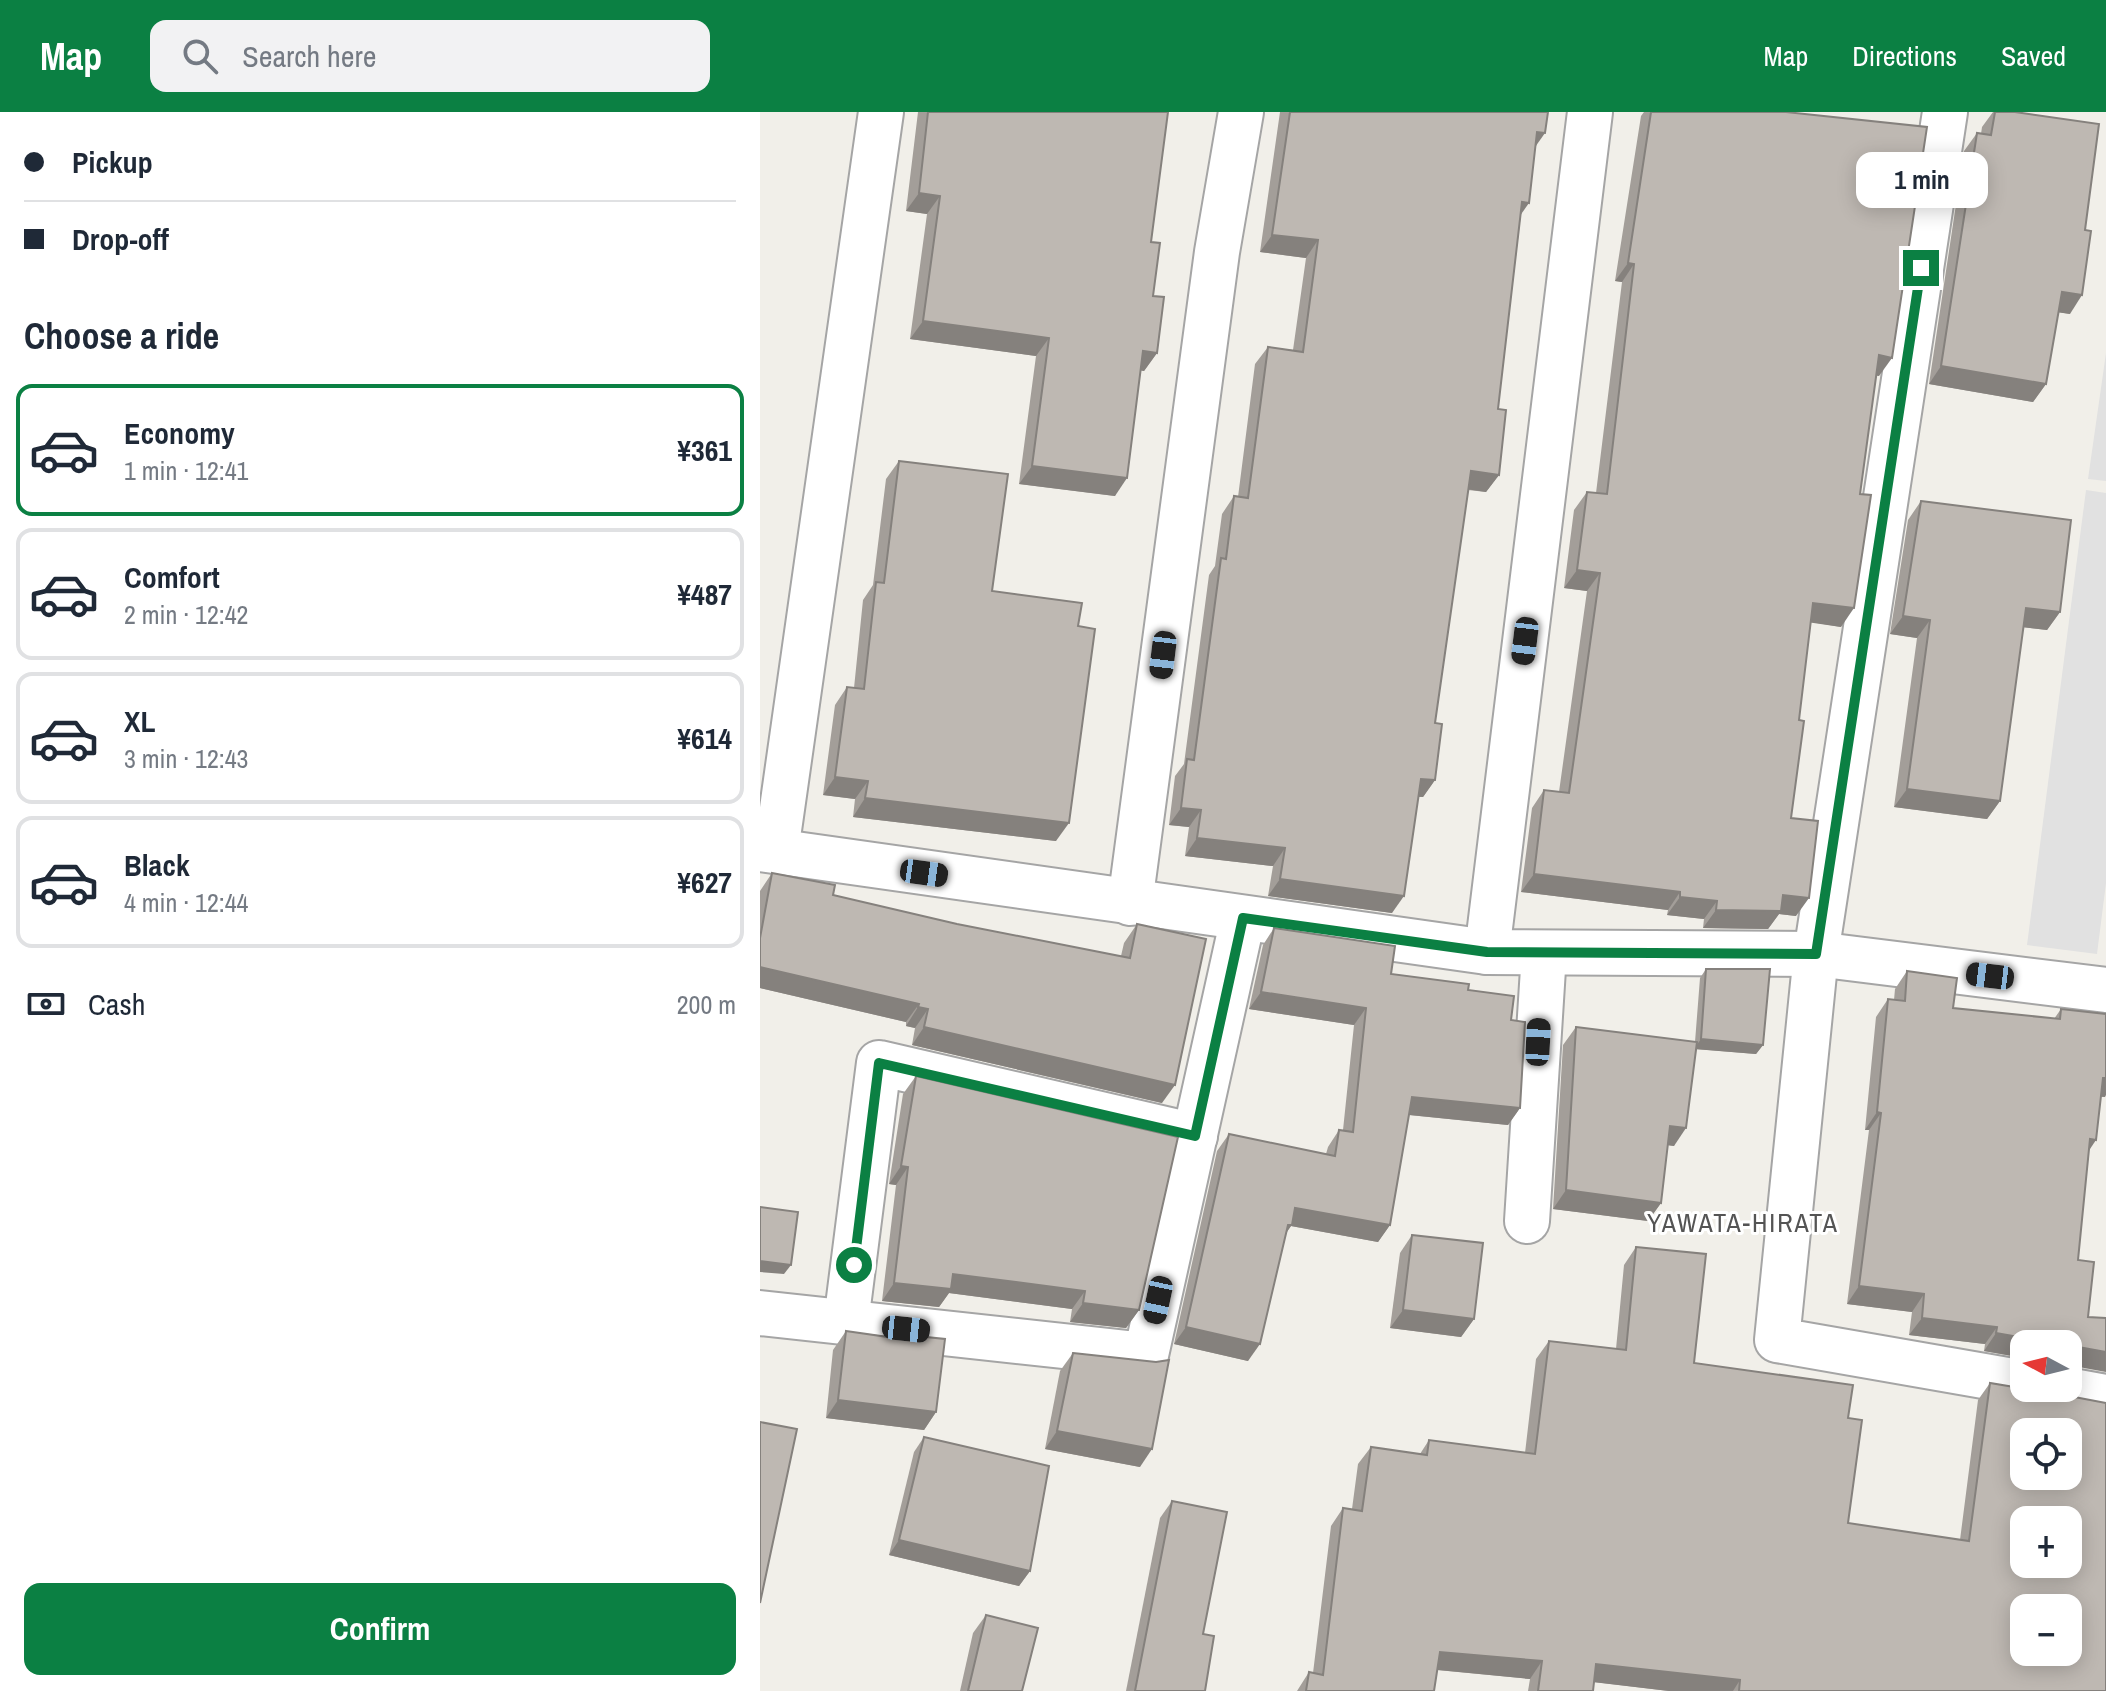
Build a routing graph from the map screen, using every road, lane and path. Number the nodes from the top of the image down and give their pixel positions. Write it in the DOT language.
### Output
graph roads {
  1 [pos="881,112"];
  2 [pos="1241,112"];
  3 [pos="1590,112"];
  4 [pos="1945,112"];
  5 [pos="768,850"];
  6 [pos="1130,903"];
  7 [pos="1243,918"];
  8 [pos="1487,952"];
  9 [pos="1544,953"];
  10 [pos="1816,954"];
  11 [pos="2106,990"];
  12 [pos="1195,1136"];
  13 [pos="1527,1221"];
  14 [pos="760,1313"];
  15 [pos="846,1322"];
  16 [pos="2010,1381"];
  17 [pos="2082,1393"];
  18 [pos="2106,1397"];
  1 -- 5 [label="street"];
  2 -- 6 [label="street"];
  3 -- 8 [label="street"];
  4 -- 10 [label="street"];
  5 -- 6 [label="street"];
  6 -- 7 [label="street"];
  7 -- 8 [label="street"];
  7 -- 12 [label="street"];
  8 -- 9 [label="street"];
  9 -- 10 [label="street"];
  9 -- 13 [label="street"];
  10 -- 11 [label="street"];
  10 -- 16 [label="street"];
  12 -- 15 [label="street"];
  12 -- 15 [label="street"];
  14 -- 15 [label="street"];
  17 -- 18 [label="street"];
}
